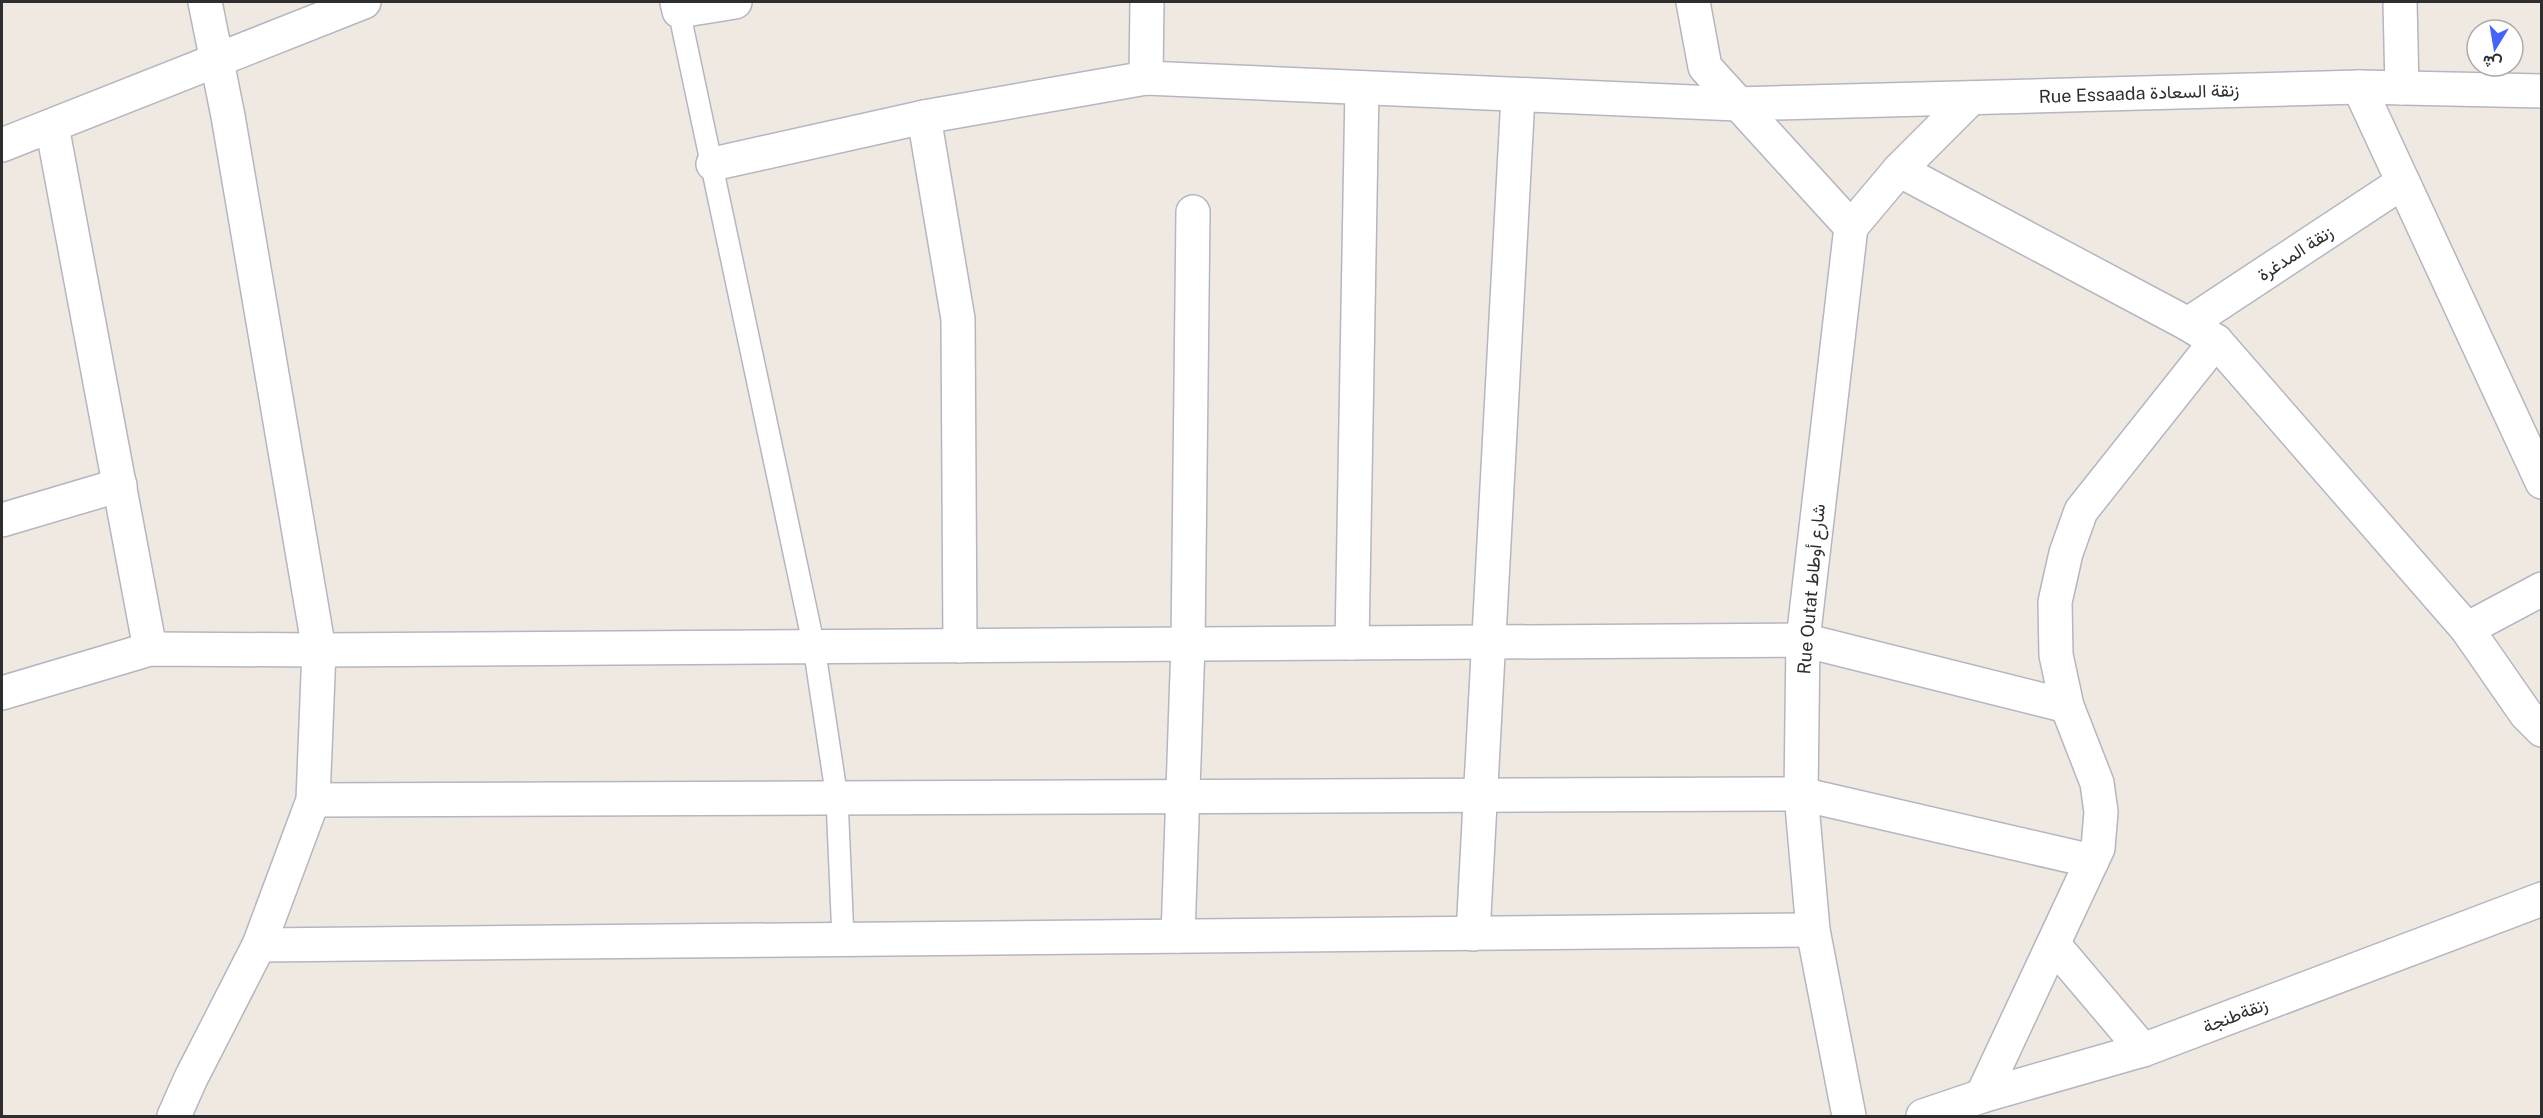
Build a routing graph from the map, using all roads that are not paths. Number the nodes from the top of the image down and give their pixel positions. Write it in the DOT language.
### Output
graph roads {
  1 [pos="205,2"];
  2 [pos="364,2"];
  3 [pos="735,2"];
  4 [pos="1147,2"];
  5 [pos="1693,2"];
  6 [pos="2400,2"];
  7 [pos="678,6"];
  8 [pos="218,57"];
  9 [pos="1146,78"];
  10 [pos="2359,87"];
  11 [pos="1362,88"];
  12 [pos="2402,88"];
  13 [pos="2541,91"];
  14 [pos="1518,96"];
  15 [pos="1971,98"];
  16 [pos="1737,104"];
  17 [pos="924,117"];
  18 [pos="52,126"];
  19 [pos="2,145"];
  20 [pos="713,164"];
  21 [pos="1899,170"];
  22 [pos="2403,182"];
  23 [pos="1193,212"];
  24 [pos="1851,227"];
  25 [pos="2188,324"];
  26 [pos="2216,341"];
  27 [pos="2541,482"];
  28 [pos="120,485"];
  29 [pos="2,520"];
  30 [pos="2541,589"];
  31 [pos="2467,629"];
  32 [pos="1803,640"];
  33 [pos="1489,642"];
  34 [pos="1352,643"];
  35 [pos="1188,644"];
  36 [pos="814,646"];
  37 [pos="960,646"];
  38 [pos="150,649"];
  39 [pos="319,650"];
  40 [pos="2,693"];
  41 [pos="2067,706"];
  42 [pos="2541,730"];
  43 [pos="1801,794"];
  44 [pos="1480,795"];
  45 [pos="1182,796"];
  46 [pos="837,798"];
  47 [pos="313,800"];
  48 [pos="2092,861"];
  49 [pos="2541,899"];
  50 [pos="1813,930"];
  51 [pos="1473,933"];
  52 [pos="1178,936"];
  53 [pos="843,939"];
  54 [pos="259,945"];
  55 [pos="2054,945"];
  56 [pos="2143,1050"];
  57 [pos="1982,1096"];
  58 [pos="1935,1114"];
  59 [pos="174,1116"];
  60 [pos="1849,1116"];
  1 -- 8 [label="street"];
  2 -- 8 [label="street"];
  3 -- 7 [label="street"];
  4 -- 9 [label="street"];
  5 -- 16 [label="street"];
  6 -- 12 [label="street"];
  7 -- 20 [label="lane"];
  8 -- 18 [label="street"];
  8 -- 39 [label="street"];
  9 -- 11 [label="street, Rue Essaada زنقة السعادة"];
  9 -- 17 [label="street, Rue Essaada زنقة السعادة"];
  10 -- 12 [label="street, Rue Essaada زنقة السعادة"];
  10 -- 15 [label="street, Rue Essaada زنقة السعادة"];
  10 -- 22 [label="street"];
  11 -- 14 [label="street, Rue Essaada زنقة السعادة"];
  11 -- 34 [label="street"];
  12 -- 13 [label="street, Rue Essaada زنقة السعادة"];
  14 -- 16 [label="street, Rue Essaada زنقة السعادة"];
  14 -- 33 [label="street"];
  15 -- 16 [label="street, Rue Essaada زنقة السعادة"];
  15 -- 21 [label="street"];
  16 -- 24 [label="street"];
  17 -- 20 [label="street, Rue Essaada زنقة السعادة"];
  17 -- 37 [label="street"];
  18 -- 19 [label="street"];
  18 -- 28 [label="street"];
  20 -- 36 [label="lane"];
  21 -- 24 [label="street"];
  21 -- 25 [label="street"];
  22 -- 25 [label="street, زنقة المدغرة"];
  22 -- 27 [label="street"];
  23 -- 35 [label="street"];
  24 -- 32 [label="street, Rue Outat شارع أوطاط"];
  25 -- 26 [label="street"];
  26 -- 31 [label="street"];
  26 -- 41 [label="street"];
  28 -- 29 [label="street"];
  28 -- 38 [label="street"];
  30 -- 31 [label="street"];
  31 -- 42 [label="street"];
  32 -- 33 [label="street"];
  32 -- 41 [label="street"];
  32 -- 43 [label="street, Rue Outat شارع أوطاط"];
  33 -- 34 [label="street"];
  33 -- 44 [label="street"];
  34 -- 35 [label="street"];
  35 -- 37 [label="street"];
  35 -- 45 [label="street"];
  36 -- 37 [label="street"];
  36 -- 39 [label="street"];
  36 -- 46 [label="lane"];
  38 -- 39 [label="street"];
  38 -- 40 [label="street"];
  39 -- 47 [label="street"];
  41 -- 48 [label="street"];
  43 -- 44 [label="street"];
  43 -- 48 [label="street"];
  43 -- 50 [label="street, Rue Outat شارع أوطاط"];
  44 -- 45 [label="street"];
  44 -- 51 [label="street"];
  45 -- 46 [label="street"];
  45 -- 52 [label="street"];
  46 -- 47 [label="street"];
  46 -- 53 [label="lane"];
  47 -- 54 [label="street"];
  48 -- 55 [label="street"];
  49 -- 56 [label="street, زنقةطنجة"];
  50 -- 51 [label="street"];
  50 -- 60 [label="street, Rue Outat شارع أوطاط"];
  51 -- 52 [label="street"];
  52 -- 53 [label="street"];
  53 -- 54 [label="street"];
  54 -- 59 [label="street"];
  55 -- 56 [label="street"];
  55 -- 57 [label="street"];
  56 -- 57 [label="street, زنقةطنجة"];
  57 -- 58 [label="street, زنقةطنجة"];
}
